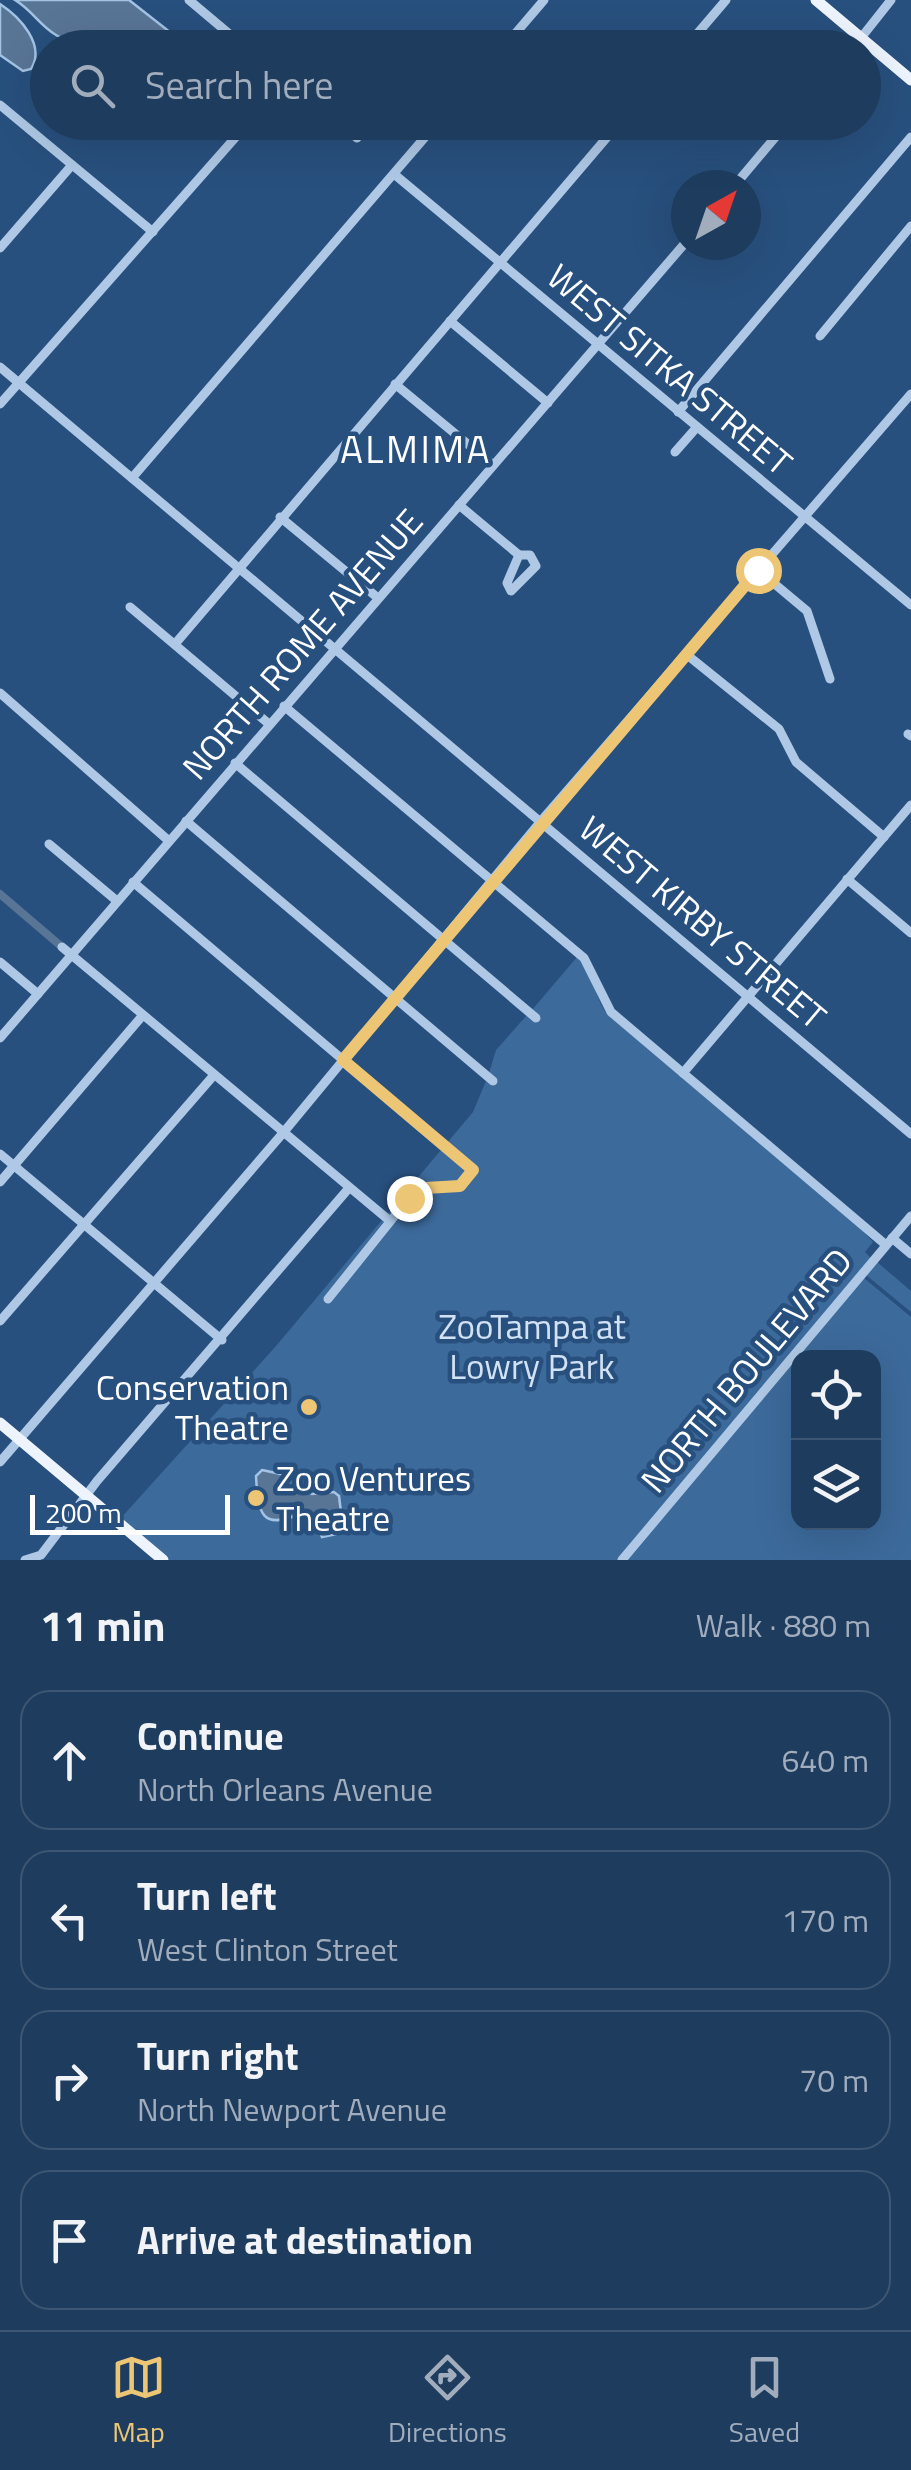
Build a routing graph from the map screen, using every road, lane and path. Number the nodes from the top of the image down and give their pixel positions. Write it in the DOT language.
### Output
graph roads {
  1 [pos="189,0"];
  2 [pos="544,0"];
  3 [pos="726,0"];
  4 [pos="816,0"];
  5 [pos="891,0"];
  6 [pos="225,30"];
  7 [pos="518,30"];
  8 [pos="700,30"];
  9 [pos="845,30"];
  10 [pos="867,30"];
  11 [pos="881,59"];
  12 [pos="911,80"];
  13 [pos="0,105"];
  14 [pos="30,130"];
  15 [pos="911,137"];
  16 [pos="42,140"];
  17 [pos="233,140"];
  18 [pos="423,140"];
  19 [pos="605,140"];
  20 [pos="773,140"];
  21 [pos="72,165"];
  22 [pos="747,170"];
  23 [pos="394,174"];
  24 [pos="911,226"];
  25 [pos="153,232"];
  26 [pos="2,241"];
  27 [pos="671,259"];
  28 [pos="499,263"];
  29 [pos="450,321"];
  30 [pos="820,336"];
  31 [pos="597,345"];
  32 [pos="0,368"];
  33 [pos="21,384"];
  34 [pos="395,384"];
  35 [pos="911,394"];
  36 [pos="548,403"];
  37 [pos="0,404"];
  38 [pos="678,412"];
  39 [pos="697,427"];
  40 [pos="675,452"];
  41 [pos="493,466"];
  42 [pos="132,478"];
  43 [pos="459,505"];
  44 [pos="805,516"];
  45 [pos="280,517"];
  46 [pos="520,555"];
  47 [pos="238,566"];
  48 [pos="758,570"];
  49 [pos="378,598"];
  50 [pos="911,604"];
  51 [pos="130,608"];
  52 [pos="175,644"];
  53 [pos="336,647"];
  54 [pos="686,654"];
  55 [pos="830,679"];
  56 [pos="0,693"];
  57 [pos="284,706"];
  58 [pos="269,724"];
  59 [pos="236,763"];
  60 [pos="911,805"];
  61 [pos="186,821"];
  62 [pos="541,821"];
  63 [pos="884,837"];
  64 [pos="169,841"];
  65 [pos="49,844"];
  66 [pos="848,879"];
  67 [pos="134,882"];
  68 [pos="494,882"];
  69 [pos="117,901"];
  70 [pos="911,932"];
  71 [pos="442,942"];
  72 [pos="62,947"];
  73 [pos="72,955"];
  74 [pos="0,962"];
  75 [pos="38,994"];
  76 [pos="748,996"];
  77 [pos="394,998"];
  78 [pos="143,1015"];
  79 [pos="536,1018"];
  80 [pos="0,1038"];
  81 [pos="343,1060"];
  82 [pos="682,1074"];
  83 [pos="214,1075"];
  84 [pos="493,1081"];
  85 [pos="283,1133"];
  86 [pos="911,1134"];
  87 [pos="0,1154"];
  88 [pos="14,1166"];
  89 [pos="0,1182"];
  90 [pos="349,1188"];
  91 [pos="911,1216"];
  92 [pos="390,1221"];
  93 [pos="84,1224"];
  94 [pos="889,1242"];
  95 [pos="911,1254"];
  96 [pos="154,1282"];
  97 [pos="328,1299"];
  98 [pos="0,1321"];
  99 [pos="222,1340"];
  100 [pos="0,1423"];
  101 [pos="20,1440"];
  102 [pos="0,1462"];
  103 [pos="86,1496"];
  104 [pos="25,1560"];
  105 [pos="163,1560"];
  106 [pos="622,1560"];
  1 -- 6 [label="street"];
  2 -- 7 [label="street"];
  3 -- 8 [label="street"];
  4 -- 9 [label="main road"];
  5 -- 10 [label="street"];
  11 -- 12 [label="main road"];
  13 -- 14 [label="street"];
  15 -- 38 [label="street"];
  16 -- 21 [label="street"];
  17 -- 25 [label="street"];
  18 -- 23 [label="street"];
  19 -- 28 [label="street"];
  20 -- 22 [label="street"];
  21 -- 25 [label="street"];
  21 -- 26 [label="street"];
  23 -- 28 [label="street, WEST SITKA STREET"];
  23 -- 42 [label="street"];
  24 -- 30 [label="street"];
  25 -- 33 [label="street"];
  27 -- 31 [label="street, NORTH ROME AVENUE"];
  28 -- 29 [label="street"];
  28 -- 31 [label="street, WEST SITKA STREET"];
  29 -- 34 [label="street"];
  29 -- 36 [label="street"];
  31 -- 36 [label="street, NORTH ROME AVENUE"];
  31 -- 38 [label="street, WEST SITKA STREET"];
  32 -- 33 [label="street, WEST KIRBY STREET"];
  33 -- 37 [label="street"];
  33 -- 42 [label="street, WEST KIRBY STREET"];
  34 -- 41 [label="street"];
  34 -- 45 [label="street"];
  35 -- 44 [label="street"];
  36 -- 41 [label="street, NORTH ROME AVENUE"];
  38 -- 39 [label="street, WEST SITKA STREET"];
  39 -- 40 [label="street"];
  39 -- 44 [label="street, WEST SITKA STREET"];
  41 -- 43 [label="street, NORTH ROME AVENUE"];
  42 -- 47 [label="street, WEST KIRBY STREET"];
  43 -- 46 [label="street"];
  43 -- 49 [label="street, NORTH ROME AVENUE"];
  44 -- 48 [label="street"];
  44 -- 50 [label="street, WEST SITKA STREET"];
  45 -- 47 [label="street"];
  45 -- 49 [label="street"];
  47 -- 52 [label="street"];
  47 -- 53 [label="street, WEST KIRBY STREET"];
  48 -- 54 [label="street"];
  48 -- 55 [label="street"];
  49 -- 53 [label="street, NORTH ROME AVENUE"];
  51 -- 52 [label="street"];
  52 -- 58 [label="street"];
  53 -- 57 [label="street, NORTH ROME AVENUE"];
  53 -- 62 [label="street, WEST KIRBY STREET"];
  54 -- 62 [label="street"];
  54 -- 63 [label="street"];
  56 -- 64 [label="street"];
  57 -- 58 [label="street, NORTH ROME AVENUE"];
  57 -- 68 [label="street"];
  58 -- 59 [label="street, NORTH ROME AVENUE"];
  59 -- 61 [label="street, NORTH ROME AVENUE"];
  59 -- 71 [label="street"];
  60 -- 63 [label="street"];
  61 -- 64 [label="street, NORTH ROME AVENUE"];
  61 -- 77 [label="street"];
  62 -- 68 [label="street"];
  62 -- 76 [label="street, WEST KIRBY STREET"];
  63 -- 66 [label="street"];
  64 -- 67 [label="street, NORTH ROME AVENUE"];
  65 -- 69 [label="street"];
  66 -- 70 [label="street"];
  66 -- 76 [label="street"];
  67 -- 69 [label="street, NORTH ROME AVENUE"];
  67 -- 81 [label="street"];
  68 -- 71 [label="street"];
  68 -- 82 [label="street"];
  69 -- 73 [label="street, NORTH ROME AVENUE"];
  71 -- 77 [label="street"];
  71 -- 79 [label="street"];
  72 -- 73 [label="street"];
  73 -- 75 [label="street, NORTH ROME AVENUE"];
  73 -- 78 [label="street"];
  74 -- 75 [label="street"];
  75 -- 80 [label="street, NORTH ROME AVENUE"];
  76 -- 82 [label="street"];
  76 -- 86 [label="street, WEST KIRBY STREET"];
  77 -- 81 [label="street"];
  77 -- 84 [label="street"];
  78 -- 83 [label="street"];
  78 -- 88 [label="street"];
  81 -- 85 [label="street"];
  81 -- 92 [label="street"];
  82 -- 94 [label="street"];
  83 -- 85 [label="street"];
  83 -- 93 [label="street"];
  85 -- 90 [label="street"];
  85 -- 96 [label="street"];
  87 -- 88 [label="street"];
  88 -- 89 [label="street"];
  88 -- 93 [label="street"];
  90 -- 92 [label="street"];
  90 -- 99 [label="street"];
  91 -- 94 [label="street, NORTH BOULEVARD"];
  92 -- 97 [label="street"];
  93 -- 96 [label="street"];
  93 -- 98 [label="street"];
  94 -- 95 [label="street"];
  94 -- 106 [label="street, NORTH BOULEVARD"];
  96 -- 99 [label="street"];
  96 -- 101 [label="street"];
  99 -- 103 [label="street"];
  100 -- 101 [label="main road"];
  101 -- 102 [label="street"];
  101 -- 103 [label="main road"];
  103 -- 104 [label="street"];
  103 -- 105 [label="main road"];
}
